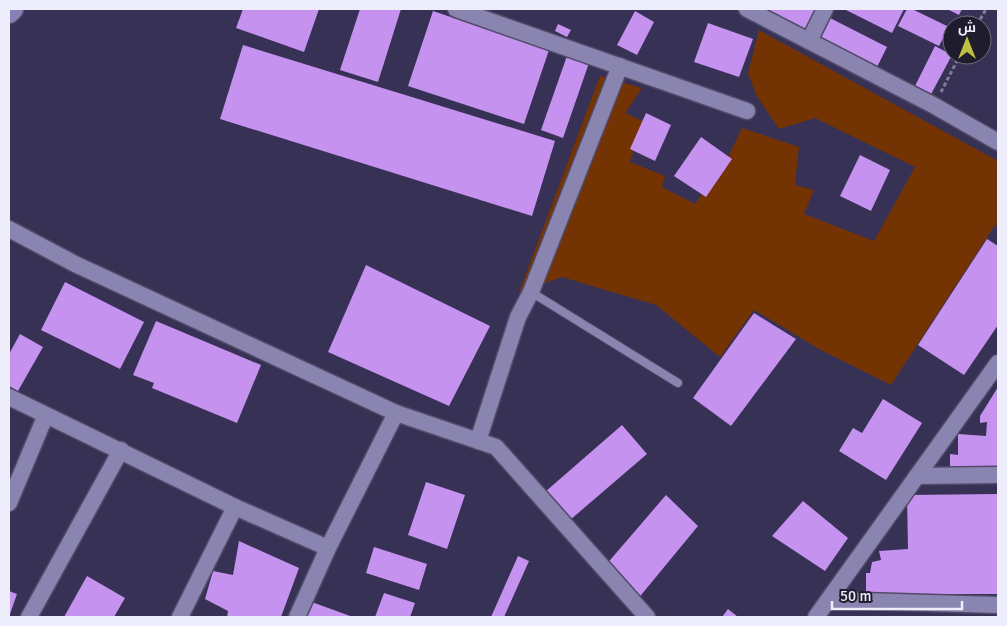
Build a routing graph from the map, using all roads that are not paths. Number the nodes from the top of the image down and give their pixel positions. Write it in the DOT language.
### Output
graph roads {
  1 [pos="12,9"];
  2 [pos="456,9"];
  3 [pos="747,9"];
  4 [pos="825,9"];
  5 [pos="9,12"];
  6 [pos="809,41"];
  7 [pos="620,66"];
  8 [pos="747,111"];
  9 [pos="998,142"];
  10 [pos="9,229"];
  11 [pos="531,292"];
  12 [pos="998,363"];
  13 [pos="678,384"];
  14 [pos="9,397"];
  15 [pos="396,413"];
  16 [pos="45,416"];
  17 [pos="478,442"];
  18 [pos="121,450"];
  19 [pos="998,475"];
  20 [pos="917,476"];
  21 [pos="9,502"];
  22 [pos="235,507"];
  23 [pos="328,548"];
  24 [pos="829,600"];
  25 [pos="998,605"];
  26 [pos="29,617"];
  27 [pos="180,617"];
  28 [pos="297,617"];
  29 [pos="646,617"];
  30 [pos="816,617"];
  1 -- 5 [label="street"];
  2 -- 7 [label="street"];
  3 -- 6 [label="street"];
  4 -- 6 [label="street"];
  6 -- 9 [label="street"];
  7 -- 8 [label="street"];
  7 -- 11 [label="street"];
  10 -- 15 [label="street"];
  11 -- 13 [label="lane"];
  11 -- 17 [label="street"];
  12 -- 20 [label="street"];
  14 -- 16 [label="street"];
  15 -- 17 [label="street"];
  15 -- 23 [label="street"];
  16 -- 18 [label="street"];
  16 -- 21 [label="street"];
  17 -- 29 [label="street"];
  18 -- 22 [label="street"];
  18 -- 26 [label="street"];
  19 -- 20 [label="street"];
  20 -- 24 [label="street"];
  22 -- 23 [label="street"];
  22 -- 27 [label="street"];
  23 -- 28 [label="street"];
  24 -- 25 [label="street"];
  24 -- 30 [label="street"];
}
